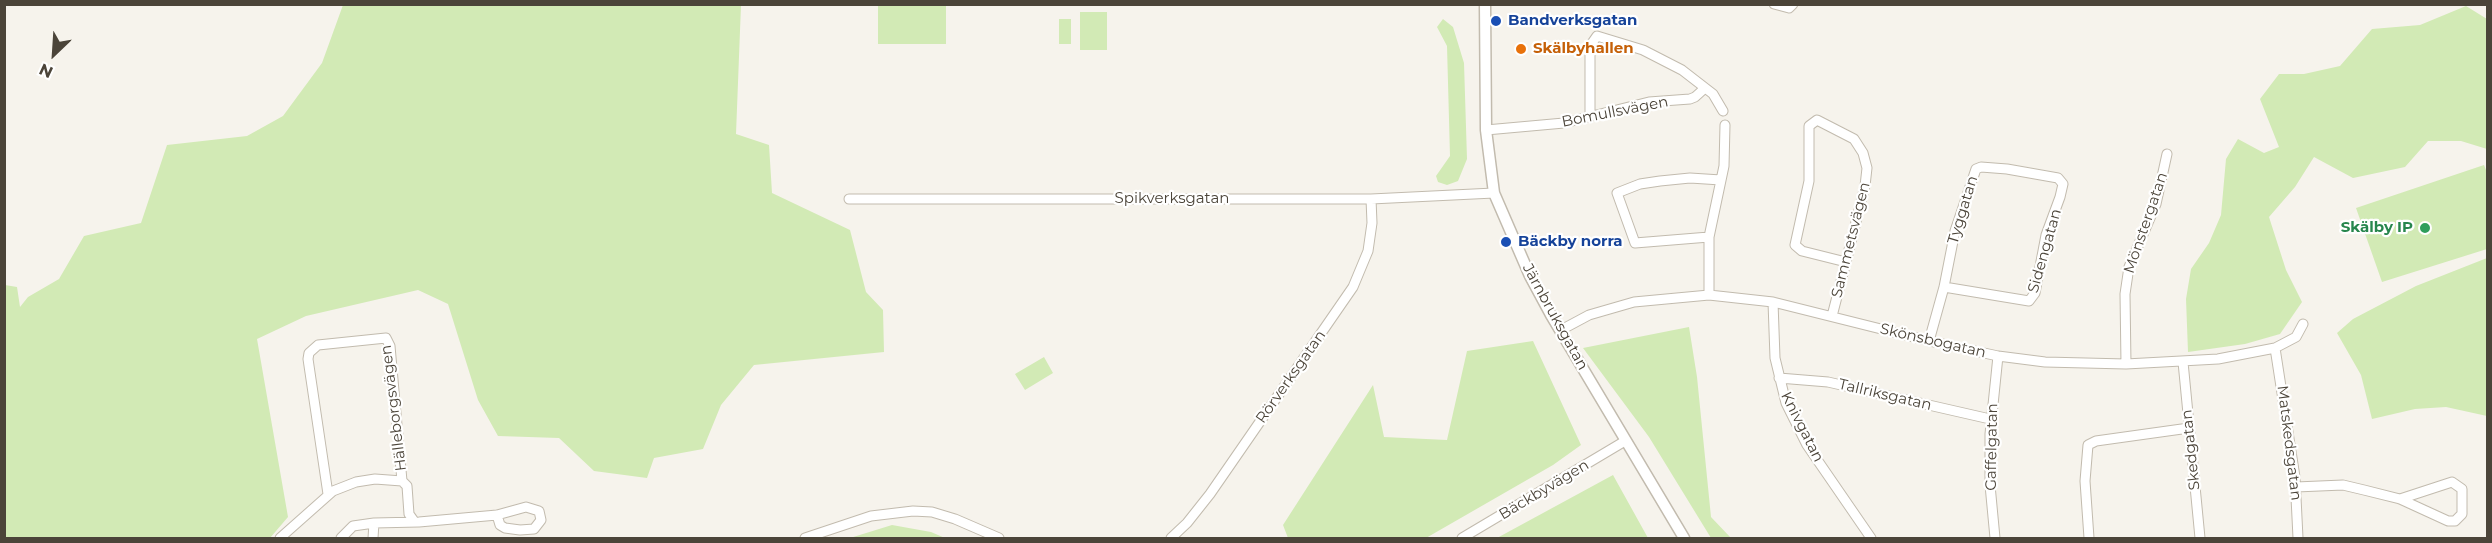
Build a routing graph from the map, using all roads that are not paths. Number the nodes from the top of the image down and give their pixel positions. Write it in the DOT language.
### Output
graph roads {
  1 [pos="1485,4"];
  2 [pos="1774,4"];
  3 [pos="1793,4"];
  4 [pos="1706,88"];
  5 [pos="1723,111"];
  6 [pos="1590,116"];
  7 [pos="1725,125"];
  8 [pos="1486,130"];
  9 [pos="2167,154"];
  10 [pos="1720,180"];
  11 [pos="2062,186"];
  12 [pos="1494,193"];
  13 [pos="849,199"];
  14 [pos="1371,199"];
  15 [pos="1709,237"];
  16 [pos="1846,262"];
  17 [pos="1944,287"];
  18 [pos="1709,295"];
  19 [pos="1773,302"];
  20 [pos="1832,316"];
  21 [pos="2303,324"];
  22 [pos="1561,330"];
  23 [pos="1929,341"];
  24 [pos="2275,348"];
  25 [pos="1998,356"];
  26 [pos="2183,362"];
  27 [pos="2126,364"];
  28 [pos="1779,378"];
  29 [pos="1990,419"];
  30 [pos="2189,428"];
  31 [pos="1625,441"];
  32 [pos="402,481"];
  33 [pos="2296,487"];
  34 [pos="328,495"];
  35 [pos="2400,499"];
  36 [pos="497,515"];
  37 [pos="414,521"];
  38 [pos="374,523"];
  39 [pos="280,538"];
  40 [pos="341,538"];
  41 [pos="373,538"];
  42 [pos="805,538"];
  43 [pos="999,538"];
  44 [pos="1171,538"];
  45 [pos="1462,538"];
  46 [pos="1684,538"];
  47 [pos="1871,538"];
  48 [pos="1995,538"];
  49 [pos="2089,538"];
  50 [pos="2200,538"];
  51 [pos="2298,538"];
  1 -- 8 [label="street, Järnbruksgatan"];
  2 -- 3 [label="street"];
  4 -- 5 [label="street"];
  4 -- 6 [label="street, Bomullsvägen"];
  4 -- 6 [label="street"];
  6 -- 8 [label="street, Bomullsvägen"];
  7 -- 10 [label="street"];
  8 -- 12 [label="street, Järnbruksgatan"];
  9 -- 27 [label="street, Mönstergatan"];
  10 -- 15 [label="street"];
  10 -- 15 [label="street"];
  11 -- 17 [label="street, Sidengatan"];
  11 -- 17 [label="street, Tyggatan"];
  12 -- 14 [label="street, Spikverksgatan"];
  12 -- 22 [label="street, Järnbruksgatan"];
  13 -- 14 [label="street, Spikverksgatan"];
  14 -- 44 [label="street, Rörverksgatan"];
  15 -- 18 [label="street"];
  16 -- 16 [label="street, Sammetsvägen"];
  16 -- 20 [label="street, Sammetsvägen"];
  17 -- 23 [label="street, Tyggatan"];
  18 -- 19 [label="street, Skönsbogatan"];
  18 -- 22 [label="street, Skönsbogatan"];
  19 -- 20 [label="street, Skönsbogatan"];
  19 -- 28 [label="street, Knivgatan"];
  20 -- 23 [label="street, Skönsbogatan"];
  21 -- 24 [label="street, Skönsbogatan"];
  22 -- 31 [label="street, Järnbruksgatan"];
  23 -- 25 [label="street, Skönsbogatan"];
  24 -- 26 [label="street, Skönsbogatan"];
  24 -- 33 [label="street, Matskedsgatan"];
  25 -- 27 [label="street, Skönsbogatan"];
  25 -- 29 [label="street, Gaffelgatan"];
  26 -- 27 [label="street, Skönsbogatan"];
  26 -- 30 [label="street, Skedgatan"];
  28 -- 29 [label="street, Tallriksgatan"];
  28 -- 47 [label="street, Knivgatan"];
  29 -- 48 [label="street, Gaffelgatan"];
  30 -- 49 [label="street"];
  30 -- 50 [label="street, Skedgatan"];
  31 -- 45 [label="street, Bäckbyvägen"];
  31 -- 46 [label="street, Järnbruksgatan"];
  32 -- 34 [label="street, Hälleborgsvägen"];
  32 -- 34 [label="street, Hälleborgsvägen"];
  32 -- 37 [label="street"];
  33 -- 35 [label="street"];
  33 -- 51 [label="street, Matskedsgatan"];
  34 -- 39 [label="street, Hälleborgsvägen"];
  35 -- 35 [label="street"];
  36 -- 37 [label="street"];
  37 -- 38 [label="street"];
  38 -- 40 [label="street"];
  38 -- 41 [label="street"];
  42 -- 43 [label="street"];
}
